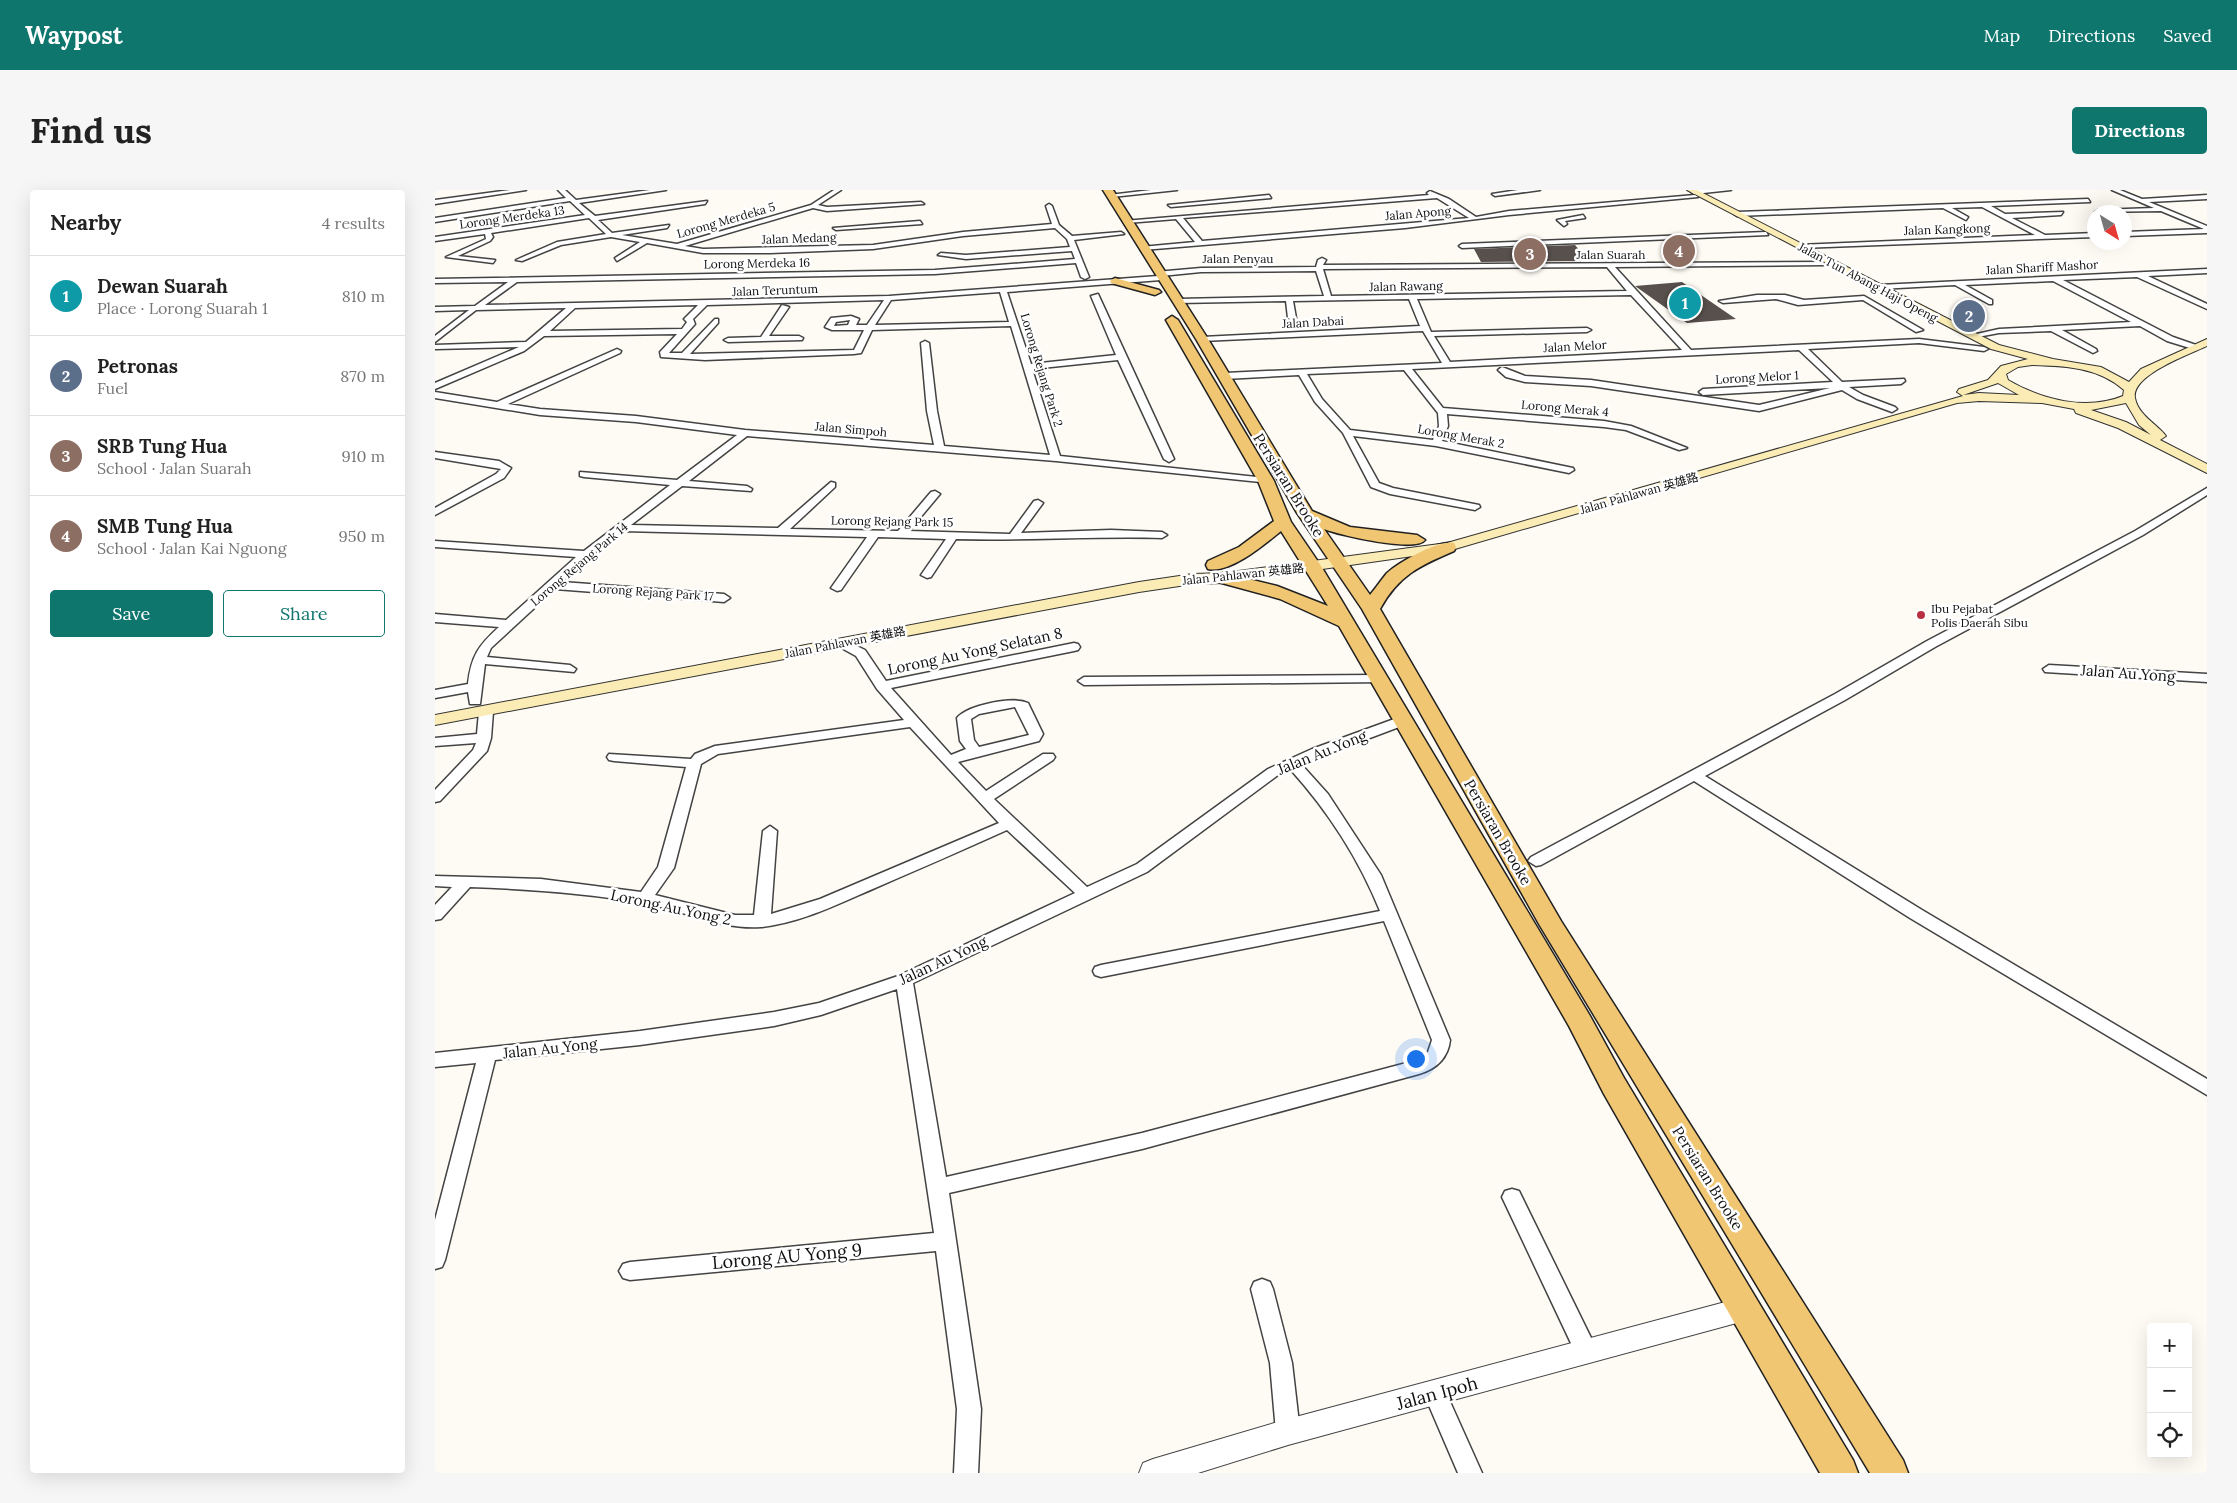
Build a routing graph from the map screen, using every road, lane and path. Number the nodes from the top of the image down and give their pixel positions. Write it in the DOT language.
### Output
graph roads {
  1 [pos="523,190"];
  2 [pos="561,190"];
  3 [pos="663,190"];
  4 [pos="838,190"];
  5 [pos="1096,190"];
  6 [pos="1174,190"];
  7 [pos="1421,190"];
  8 [pos="1537,190"];
  9 [pos="1681,190"];
  10 [pos="1728,190"];
  11 [pos="2115,190"];
  12 [pos="1110,192"];
  13 [pos="1693,193"];
  14 [pos="924,194"];
  15 [pos="1495,194"];
  16 [pos="1439,196"];
  17 [pos="1269,197"];
  18 [pos="2207,197"];
  19 [pos="1248,199"];
  20 [pos="1336,199"];
  21 [pos="2139,200"];
  22 [pos="573,201"];
  23 [pos="2087,201"];
  24 [pos="435,202"];
  25 [pos="705,202"];
  26 [pos="921,204"];
  27 [pos="1342,204"];
  28 [pos="1104,205"];
  29 [pos="1171,205"];
  30 [pos="1981,205"];
  31 [pos="813,206"];
  32 [pos="1049,206"];
  33 [pos="1945,207"];
  34 [pos="1561,209"];
  35 [pos="1885,209"];
  36 [pos="1261,210"];
  37 [pos="2163,210"];
  38 [pos="1822,211"];
  39 [pos="2132,211"];
  40 [pos="2061,213"];
  41 [pos="1737,214"];
  42 [pos="1897,216"];
  43 [pos="2004,216"];
  44 [pos="593,217"];
  45 [pos="1178,217"];
  46 [pos="1575,217"];
  47 [pos="1584,217"];
  48 [pos="1966,218"];
  49 [pos="1834,219"];
  50 [pos="435,220"];
  51 [pos="1475,220"];
  52 [pos="1127,221"];
  53 [pos="1564,224"];
  54 [pos="667,226"];
  55 [pos="1056,226"];
  56 [pos="455,227"];
  57 [pos="836,228"];
  58 [pos="922,228"];
  59 [pos="2207,229"];
  60 [pos="487,232"];
  61 [pos="1121,234"];
  62 [pos="1766,234"];
  63 [pos="2132,234"];
  64 [pos="611,235"];
  65 [pos="2087,235"];
  66 [pos="2043,236"];
  67 [pos="436,237"];
  68 [pos="1070,238"];
  69 [pos="931,239"];
  70 [pos="645,242"];
  71 [pos="1200,243"];
  72 [pos="674,246"];
  73 [pos="1462,246"];
  74 [pos="1800,246"];
  75 [pos="1143,248"];
  76 [pos="1075,249"];
  77 [pos="941,255"];
  78 [pos="617,259"];
  79 [pos="520,260"];
  80 [pos="1078,260"];
  81 [pos="493,261"];
  82 [pos="1823,264"];
  83 [pos="1609,265"];
  84 [pos="1319,268"];
  85 [pos="2207,271"];
  86 [pos="2139,274"];
  87 [pos="1085,277"];
  88 [pos="2052,277"];
  89 [pos="1153,279"];
  90 [pos="515,280"];
  91 [pos="435,281"];
  92 [pos="1115,281"];
  93 [pos="1956,282"];
  94 [pos="947,283"];
  95 [pos="1879,287"];
  96 [pos="1003,290"];
  97 [pos="1634,293"];
  98 [pos="1095,296"];
  99 [pos="1412,297"];
  100 [pos="889,298"];
  101 [pos="1328,298"];
  102 [pos="1289,299"];
  103 [pos="1723,300"];
  104 [pos="1177,302"];
  105 [pos="1989,302"];
  106 [pos="703,303"];
  107 [pos="573,306"];
  108 [pos="785,307"];
  109 [pos="2207,307"];
  110 [pos="435,308"];
  111 [pos="476,309"];
  112 [pos="1292,318"];
  113 [pos="699,322"];
  114 [pos="1015,324"];
  115 [pos="2139,324"];
  116 [pos="851,328"];
  117 [pos="869,328"];
  118 [pos="2052,328"];
  119 [pos="1587,330"];
  120 [pos="684,331"];
  121 [pos="1427,331"];
  122 [pos="1888,333"];
  123 [pos="542,334"];
  124 [pos="1955,334"];
  125 [pos="1972,336"];
  126 [pos="799,338"];
  127 [pos="763,339"];
  128 [pos="1202,339"];
  129 [pos="435,340"];
  130 [pos="728,340"];
  131 [pos="1923,341"];
  132 [pos="2207,342"];
  133 [pos="925,343"];
  134 [pos="527,344"];
  135 [pos="1831,346"];
  136 [pos="435,347"];
  137 [pos="1801,347"];
  138 [pos="2193,347"];
  139 [pos="1984,348"];
  140 [pos="617,351"];
  141 [pos="2093,351"];
  142 [pos="1689,353"];
  143 [pos="683,357"];
  144 [pos="1121,357"];
  145 [pos="1572,359"];
  146 [pos="2163,361"];
  147 [pos="2051,362"];
  148 [pos="1447,364"];
  149 [pos="1407,366"];
  150 [pos="2078,366"];
  151 [pos="2131,366"];
  152 [pos="1027,367"];
  153 [pos="2117,367"];
  154 [pos="1502,370"];
  155 [pos="1302,373"];
  156 [pos="2000,374"];
  157 [pos="1225,376"];
  158 [pos="1901,381"];
  159 [pos="1591,383"];
  160 [pos="435,386"];
  161 [pos="1842,386"];
  162 [pos="1674,393"];
  163 [pos="2129,394"];
  164 [pos="435,395"];
  165 [pos="2049,401"];
  166 [pos="498,405"];
  167 [pos="1892,409"];
  168 [pos="1442,411"];
  169 [pos="1347,432"];
  170 [pos="745,433"];
  171 [pos="1436,443"];
  172 [pos="1682,448"];
  173 [pos="940,449"];
  174 [pos="435,455"];
  175 [pos="1056,458"];
  176 [pos="1169,459"];
  177 [pos="2207,461"];
  178 [pos="2207,469"];
  179 [pos="1569,470"];
  180 [pos="583,474"];
  181 [pos="1267,481"];
  182 [pos="681,482"];
  183 [pos="831,485"];
  184 [pos="747,488"];
  185 [pos="2207,491"];
  186 [pos="935,494"];
  187 [pos="1038,503"];
  188 [pos="1475,507"];
  189 [pos="435,512"];
  190 [pos="1305,513"];
  191 [pos="1283,522"];
  192 [pos="621,528"];
  193 [pos="780,532"];
  194 [pos="875,534"];
  195 [pos="900,535"];
  196 [pos="1162,535"];
  197 [pos="953,536"];
  198 [pos="1013,537"];
  199 [pos="1417,540"];
  200 [pos="435,544"];
  201 [pos="1448,547"];
  202 [pos="586,554"];
  203 [pos="1336,557"];
  204 [pos="1309,561"];
  205 [pos="1219,572"];
  206 [pos="927,575"];
  207 [pos="552,585"];
  208 [pos="837,588"];
  209 [pos="723,598"];
  210 [pos="1371,609"];
  211 [pos="435,618"];
  212 [pos="1346,623"];
  213 [pos="508,624"];
  214 [pos="883,635"];
  215 [pos="842,643"];
  216 [pos="1074,647"];
  217 [pos="861,653"];
  218 [pos="479,660"];
  219 [pos="570,669"];
  220 [pos="2049,669"];
  221 [pos="2207,678"];
  222 [pos="1379,679"];
  223 [pos="1085,681"];
  224 [pos="882,686"];
  225 [pos="435,694"];
  226 [pos="474,694"];
  227 [pos="435,706"];
  228 [pos="486,712"];
  229 [pos="435,720"];
  230 [pos="1402,721"];
  231 [pos="913,724"];
  232 [pos="484,738"];
  233 [pos="435,742"];
  234 [pos="975,751"];
  235 [pos="614,757"];
  236 [pos="1048,757"];
  237 [pos="949,760"];
  238 [pos="1292,763"];
  239 [pos="694,764"];
  240 [pos="1694,776"];
  241 [pos="435,798"];
  242 [pos="986,798"];
  243 [pos="1009,824"];
  244 [pos="770,831"];
  245 [pos="1536,861"];
  246 [pos="435,881"];
  247 [pos="465,883"];
  248 [pos="1085,894"];
  249 [pos="645,898"];
  250 [pos="435,915"];
  251 [pos="1388,915"];
  252 [pos="762,921"];
  253 [pos="1558,958"];
  254 [pos="1101,971"];
  255 [pos="904,980"];
  256 [pos="487,1055"];
  257 [pos="435,1060"];
  258 [pos="2207,1088"];
  259 [pos="938,1187"];
  260 [pos="1512,1197"];
  261 [pos="944,1241"];
  262 [pos="435,1257"];
  263 [pos="630,1271"];
  264 [pos="1262,1289"];
  265 [pos="1744,1309"];
  266 [pos="1586,1351"];
  267 [pos="1435,1394"];
  268 [pos="1288,1432"];
  269 [pos="966,1473"];
  270 [pos="1153,1473"];
  271 [pos="1470,1473"];
  272 [pos="1841,1473"];
  273 [pos="1890,1473"];
  1 -- 24 [label="street"];
  2 -- 22 [label="street"];
  3 -- 22 [label="street"];
  4 -- 31 [label="street, Lorong Merdeka 5"];
  5 -- 28 [label="main road"];
  6 -- 12 [label="street"];
  7 -- 16 [label="street"];
  8 -- 15 [label="street"];
  9 -- 13 [label="main road, Jalan Tun Abang Haji Openg"];
  10 -- 13 [label="street, Jalan Apong"];
  11 -- 21 [label="street"];
  12 -- 52 [label="main road, Persiaran Brooke"];
  13 -- 34 [label="street, Jalan Apong"];
  13 -- 41 [label="main road, Jalan Tun Abang Haji Openg"];
  13 -- 62 [label="main road, Jalan Tun Abang Haji Openg"];
  14 -- 26 [label="street"];
  16 -- 27 [label="street"];
  16 -- 51 [label="street"];
  17 -- 19 [label="street"];
  18 -- 21 [label="street"];
  19 -- 29 [label="street"];
  19 -- 36 [label="street"];
  20 -- 27 [label="street"];
  21 -- 37 [label="street"];
  22 -- 44 [label="street"];
  22 -- 56 [label="street"];
  23 -- 30 [label="street"];
  25 -- 44 [label="street, Lorong Merdeka 13"];
  26 -- 31 [label="street"];
  26 -- 58 [label="street"];
  27 -- 36 [label="street"];
  30 -- 33 [label="street"];
  30 -- 43 [label="street"];
  31 -- 72 [label="street, Lorong Merdeka 5"];
  32 -- 55 [label="street"];
  33 -- 35 [label="street"];
  33 -- 48 [label="street"];
  34 -- 46 [label="street"];
  34 -- 51 [label="street, Jalan Apong"];
  35 -- 38 [label="street"];
  35 -- 42 [label="street"];
  36 -- 45 [label="street"];
  37 -- 39 [label="street"];
  37 -- 59 [label="street"];
  38 -- 41 [label="street"];
  38 -- 49 [label="street"];
  40 -- 43 [label="street"];
  41 -- 74 [label="main road, Jalan Tun Abang Haji Openg"];
  43 -- 66 [label="street"];
  44 -- 60 [label="street, Lorong Merdeka 13"];
  44 -- 64 [label="street"];
  45 -- 52 [label="street"];
  45 -- 71 [label="street"];
  46 -- 47 [label="street"];
  46 -- 53 [label="street"];
  50 -- 56 [label="street"];
  51 -- 71 [label="street, Jalan Apong"];
  52 -- 75 [label="main road, Persiaran Brooke"];
  54 -- 64 [label="street"];
  55 -- 68 [label="street"];
  55 -- 69 [label="street, Jalan Medang"];
  56 -- 60 [label="street, Lorong Merdeka 13"];
  56 -- 67 [label="street, Lorong Merdeka 13"];
  57 -- 58 [label="street"];
  58 -- 69 [label="street"];
  59 -- 63 [label="street"];
  60 -- 81 [label="street"];
  61 -- 68 [label="street"];
  62 -- 73 [label="street"];
  62 -- 82 [label="main road, Jalan Tun Abang Haji Openg"];
  64 -- 70 [label="street, Jalan Medang"];
  64 -- 79 [label="street"];
  65 -- 66 [label="street, Jalan Kangkong"];
  66 -- 74 [label="street, Jalan Kangkong"];
  68 -- 76 [label="street"];
  69 -- 72 [label="street, Jalan Medang"];
  70 -- 72 [label="street, Jalan Medang"];
  70 -- 78 [label="street"];
  71 -- 75 [label="street, Jalan Apong"];
  74 -- 95 [label="main road, Jalan Tun Abang Haji Openg"];
  75 -- 89 [label="main road, Persiaran Brooke"];
  76 -- 77 [label="street"];
  76 -- 80 [label="street"];
  80 -- 87 [label="street"];
  80 -- 94 [label="street, Lorong Merdeka 16"];
  82 -- 83 [label="street, Jalan Suarah"];
  82 -- 124 [label="main road, Jalan Tun Abang Haji Openg"];
  83 -- 84 [label="street, Jalan Suarah"];
  83 -- 97 [label="street"];
  84 -- 89 [label="street, Jalan Penyau"];
  84 -- 101 [label="street"];
  85 -- 86 [label="street, Jalan Shariff Mashor"];
  86 -- 88 [label="street, Jalan Shariff Mashor"];
  86 -- 109 [label="street"];
  88 -- 93 [label="street, Jalan Shariff Mashor"];
  88 -- 115 [label="street"];
  89 -- 92 [label="main road"];
  89 -- 92 [label="main road"];
  89 -- 104 [label="main road, Persiaran Brooke"];
  89 -- 181 [label="main road, Persiaran Brooke"];
  90 -- 91 [label="street, Lorong Merdeka 16"];
  90 -- 94 [label="street, Lorong Merdeka 16"];
  90 -- 111 [label="street"];
  92 -- 96 [label="street, Jalan Teruntum"];
  93 -- 95 [label="street, Jalan Shariff Mashor"];
  93 -- 105 [label="street"];
  94 -- 96 [label="street, Jalan Teruntum"];
  94 -- 100 [label="street, Jalan Teruntum"];
  95 -- 125 [label="main road, Jalan Tun Abang Haji Openg"];
  96 -- 114 [label="street, Lorong Rejang Park 2"];
  97 -- 99 [label="street, Jalan Rawang"];
  97 -- 142 [label="street"];
  98 -- 144 [label="street"];
  99 -- 101 [label="street, Jalan Rawang"];
  99 -- 121 [label="street"];
  100 -- 106 [label="street, Jalan Teruntum"];
  100 -- 117 [label="street"];
  101 -- 102 [label="street, Jalan Rawang"];
  102 -- 104 [label="street, Jalan Rawang"];
  102 -- 112 [label="street"];
  103 -- 131 [label="street"];
  104 -- 128 [label="main road, Persiaran Brooke"];
  106 -- 107 [label="street, Jalan Teruntum"];
  106 -- 113 [label="street"];
  107 -- 111 [label="street, Jalan Teruntum"];
  107 -- 123 [label="street"];
  108 -- 127 [label="street"];
  110 -- 111 [label="street, Jalan Teruntum"];
  111 -- 129 [label="street"];
  113 -- 120 [label="street"];
  113 -- 143 [label="street"];
  114 -- 117 [label="street"];
  114 -- 152 [label="street, Lorong Rejang Park 2"];
  115 -- 118 [label="street"];
  115 -- 138 [label="street"];
  116 -- 117 [label="street"];
  117 -- 143 [label="street"];
  118 -- 125 [label="street"];
  118 -- 141 [label="street"];
  119 -- 121 [label="street, Jalan Dabai"];
  120 -- 123 [label="street"];
  120 -- 143 [label="street"];
  121 -- 128 [label="street, Jalan Dabai"];
  121 -- 148 [label="street"];
  122 -- 135 [label="street"];
  123 -- 134 [label="street"];
  124 -- 131 [label="street, Jalan Melor"];
  124 -- 139 [label="main road, Jalan Tun Abang Haji Openg"];
  125 -- 147 [label="main road, Jalan Tun Abang Haji Openg"];
  126 -- 127 [label="street"];
  127 -- 130 [label="street"];
  128 -- 157 [label="main road, Persiaran Brooke"];
  131 -- 135 [label="street, Jalan Melor"];
  131 -- 139 [label="street, Jalan Melor"];
  132 -- 138 [label="main road"];
  133 -- 173 [label="street"];
  134 -- 136 [label="street"];
  134 -- 160 [label="street"];
  135 -- 137 [label="street, Jalan Melor"];
  137 -- 142 [label="street, Jalan Melor"];
  137 -- 161 [label="street, Lorong Melor 1"];
  138 -- 146 [label="main road"];
  139 -- 156 [label="main road"];
  140 -- 166 [label="street"];
  142 -- 145 [label="street, Jalan Melor"];
  144 -- 152 [label="street"];
  144 -- 176 [label="street"];
  145 -- 148 [label="street, Jalan Melor"];
  145 -- 159 [label="street"];
  146 -- 151 [label="main road"];
  146 -- 163 [label="main road"];
  147 -- 150 [label="main road"];
  147 -- 156 [label="main road, Jalan Pahlawan 英雄路"];
  148 -- 149 [label="street, Jalan Melor"];
  149 -- 155 [label="street, Jalan Melor"];
  149 -- 168 [label="street"];
  150 -- 153 [label="main road"];
  150 -- 163 [label="main road"];
  152 -- 175 [label="street, Lorong Rejang Park 2"];
  154 -- 159 [label="street, Lorong Melor 1"];
  155 -- 157 [label="street, Jalan Melor"];
  155 -- 169 [label="street"];
  156 -- 165 [label="main road"];
  156 -- 167 [label="main road, Jalan Pahlawan 英雄路"];
  157 -- 190 [label="main road, Persiaran Brooke"];
  158 -- 161 [label="street, Lorong Melor 1"];
  159 -- 162 [label="street, Lorong Melor 1"];
  161 -- 162 [label="street, Lorong Melor 1"];
  161 -- 162 [label="street, Lorong Melor 1"];
  161 -- 167 [label="street, Lorong Melor 1"];
  163 -- 165 [label="main road"];
  163 -- 177 [label="main road"];
  164 -- 166 [label="street, Jalan Simpoh"];
  165 -- 178 [label="main road"];
  165 -- 201 [label="main road, Jalan Pahlawan 英雄路"];
  166 -- 170 [label="street, Jalan Simpoh"];
  167 -- 199 [label="main road, Jalan Pahlawan 英雄路"];
  168 -- 171 [label="street"];
  168 -- 172 [label="street, Lorong Merak 4"];
  169 -- 171 [label="street, Lorong Merak 2"];
  169 -- 188 [label="street"];
  170 -- 173 [label="street, Jalan Simpoh"];
  170 -- 182 [label="street, Lorong Rejang Park 14"];
  171 -- 179 [label="street, Lorong Merak 2"];
  173 -- 175 [label="street, Jalan Simpoh"];
  174 -- 189 [label="street"];
  175 -- 181 [label="street, Jalan Simpoh"];
  180 -- 182 [label="street"];
  181 -- 191 [label="main road, Persiaran Brooke"];
  182 -- 184 [label="street"];
  182 -- 192 [label="street, Lorong Rejang Park 14"];
  183 -- 193 [label="street"];
  185 -- 240 [label="street"];
  186 -- 195 [label="street"];
  187 -- 198 [label="street"];
  190 -- 199 [label="main road"];
  190 -- 203 [label="main road, Persiaran Brooke"];
  191 -- 204 [label="main road, Persiaran Brooke"];
  191 -- 205 [label="main road"];
  192 -- 193 [label="street, Lorong Rejang Park 15"];
  192 -- 202 [label="street, Lorong Rejang Park 14"];
  193 -- 194 [label="street, Lorong Rejang Park 15"];
  194 -- 195 [label="street, Lorong Rejang Park 15"];
  194 -- 208 [label="street"];
  195 -- 197 [label="street, Lorong Rejang Park 15"];
  196 -- 198 [label="street, Lorong Rejang Park 15"];
  197 -- 198 [label="street, Lorong Rejang Park 15"];
  197 -- 206 [label="street"];
  199 -- 203 [label="main road, Jalan Pahlawan 英雄路"];
  200 -- 202 [label="street"];
  201 -- 203 [label="main road, Jalan Pahlawan 英雄路"];
  201 -- 210 [label="main road"];
  202 -- 207 [label="street, Lorong Rejang Park 14"];
  203 -- 204 [label="main road, Jalan Pahlawan 英雄路"];
  203 -- 210 [label="main road, Persiaran Brooke"];
  204 -- 205 [label="main road, Jalan Pahlawan 英雄路"];
  204 -- 212 [label="main road, Persiaran Brooke"];
  205 -- 212 [label="main road"];
  205 -- 214 [label="main road, Jalan Pahlawan 英雄路"];
  205 -- 226 [label="main road, Jalan Pahlawan 英雄路"];
  207 -- 209 [label="street, Lorong Rejang Park 17"];
  207 -- 213 [label="street, Lorong Rejang Park 14"];
  210 -- 253 [label="main road, Persiaran Brooke"];
  211 -- 213 [label="street"];
  212 -- 222 [label="main road, Persiaran Brooke"];
  213 -- 218 [label="street, Lorong Rejang Park 14"];
  214 -- 215 [label="main road, Jalan Pahlawan 英雄路"];
  214 -- 217 [label="street"];
  215 -- 217 [label="street"];
  215 -- 228 [label="main road, Jalan Pahlawan 英雄路"];
  216 -- 224 [label="street, Lorong Au Yong Selatan 8"];
  217 -- 224 [label="street"];
  218 -- 219 [label="street"];
  218 -- 226 [label="street, Lorong Rejang Park 14"];
  220 -- 221 [label="street, Jalan Au Yong"];
  222 -- 223 [label="street"];
  222 -- 230 [label="main road, Persiaran Brooke"];
  224 -- 231 [label="street"];
  225 -- 226 [label="street"];
  226 -- 227 [label="main road, Jalan Pahlawan 英雄路"];
  228 -- 229 [label="main road, Jalan Pahlawan 英雄路"];
  228 -- 232 [label="street"];
  230 -- 238 [label="street, Jalan Au Yong"];
  230 -- 253 [label="main road, Persiaran Brooke"];
  231 -- 237 [label="street"];
  231 -- 239 [label="street"];
  232 -- 233 [label="street"];
  232 -- 241 [label="street"];
  234 -- 234 [label="street"];
  234 -- 237 [label="street"];
  235 -- 239 [label="street"];
  236 -- 242 [label="street"];
  237 -- 242 [label="street"];
  238 -- 248 [label="street, Jalan Au Yong"];
  238 -- 251 [label="street"];
  239 -- 249 [label="street"];
  240 -- 245 [label="street"];
  240 -- 258 [label="street"];
  242 -- 243 [label="street"];
  243 -- 248 [label="street"];
  243 -- 252 [label="street, Lorong Au Yong 2"];
  244 -- 252 [label="street"];
  246 -- 247 [label="street, Lorong Au Yong 2"];
  247 -- 249 [label="street, Lorong Au Yong 2"];
  247 -- 250 [label="street"];
  248 -- 255 [label="street, Jalan Au Yong"];
  249 -- 252 [label="street, Lorong Au Yong 2"];
  251 -- 254 [label="street"];
  251 -- 259 [label="street"];
  253 -- 265 [label="main road, Persiaran Brooke"];
  253 -- 273 [label="main road, Persiaran Brooke"];
  255 -- 256 [label="street, Jalan Au Yong"];
  255 -- 259 [label="street"];
  256 -- 257 [label="street, Jalan Au Yong"];
  256 -- 262 [label="street"];
  259 -- 261 [label="street"];
  260 -- 266 [label="street"];
  261 -- 263 [label="street, Lorong AU Yong 9"];
  261 -- 269 [label="street"];
  264 -- 268 [label="street"];
  265 -- 266 [label="street, Jalan Ipoh"];
  265 -- 272 [label="main road, Persiaran Brooke"];
  266 -- 267 [label="street, Jalan Ipoh"];
  267 -- 268 [label="street, Jalan Ipoh"];
  267 -- 271 [label="street"];
  268 -- 270 [label="street, Jalan Ipoh"];
}
